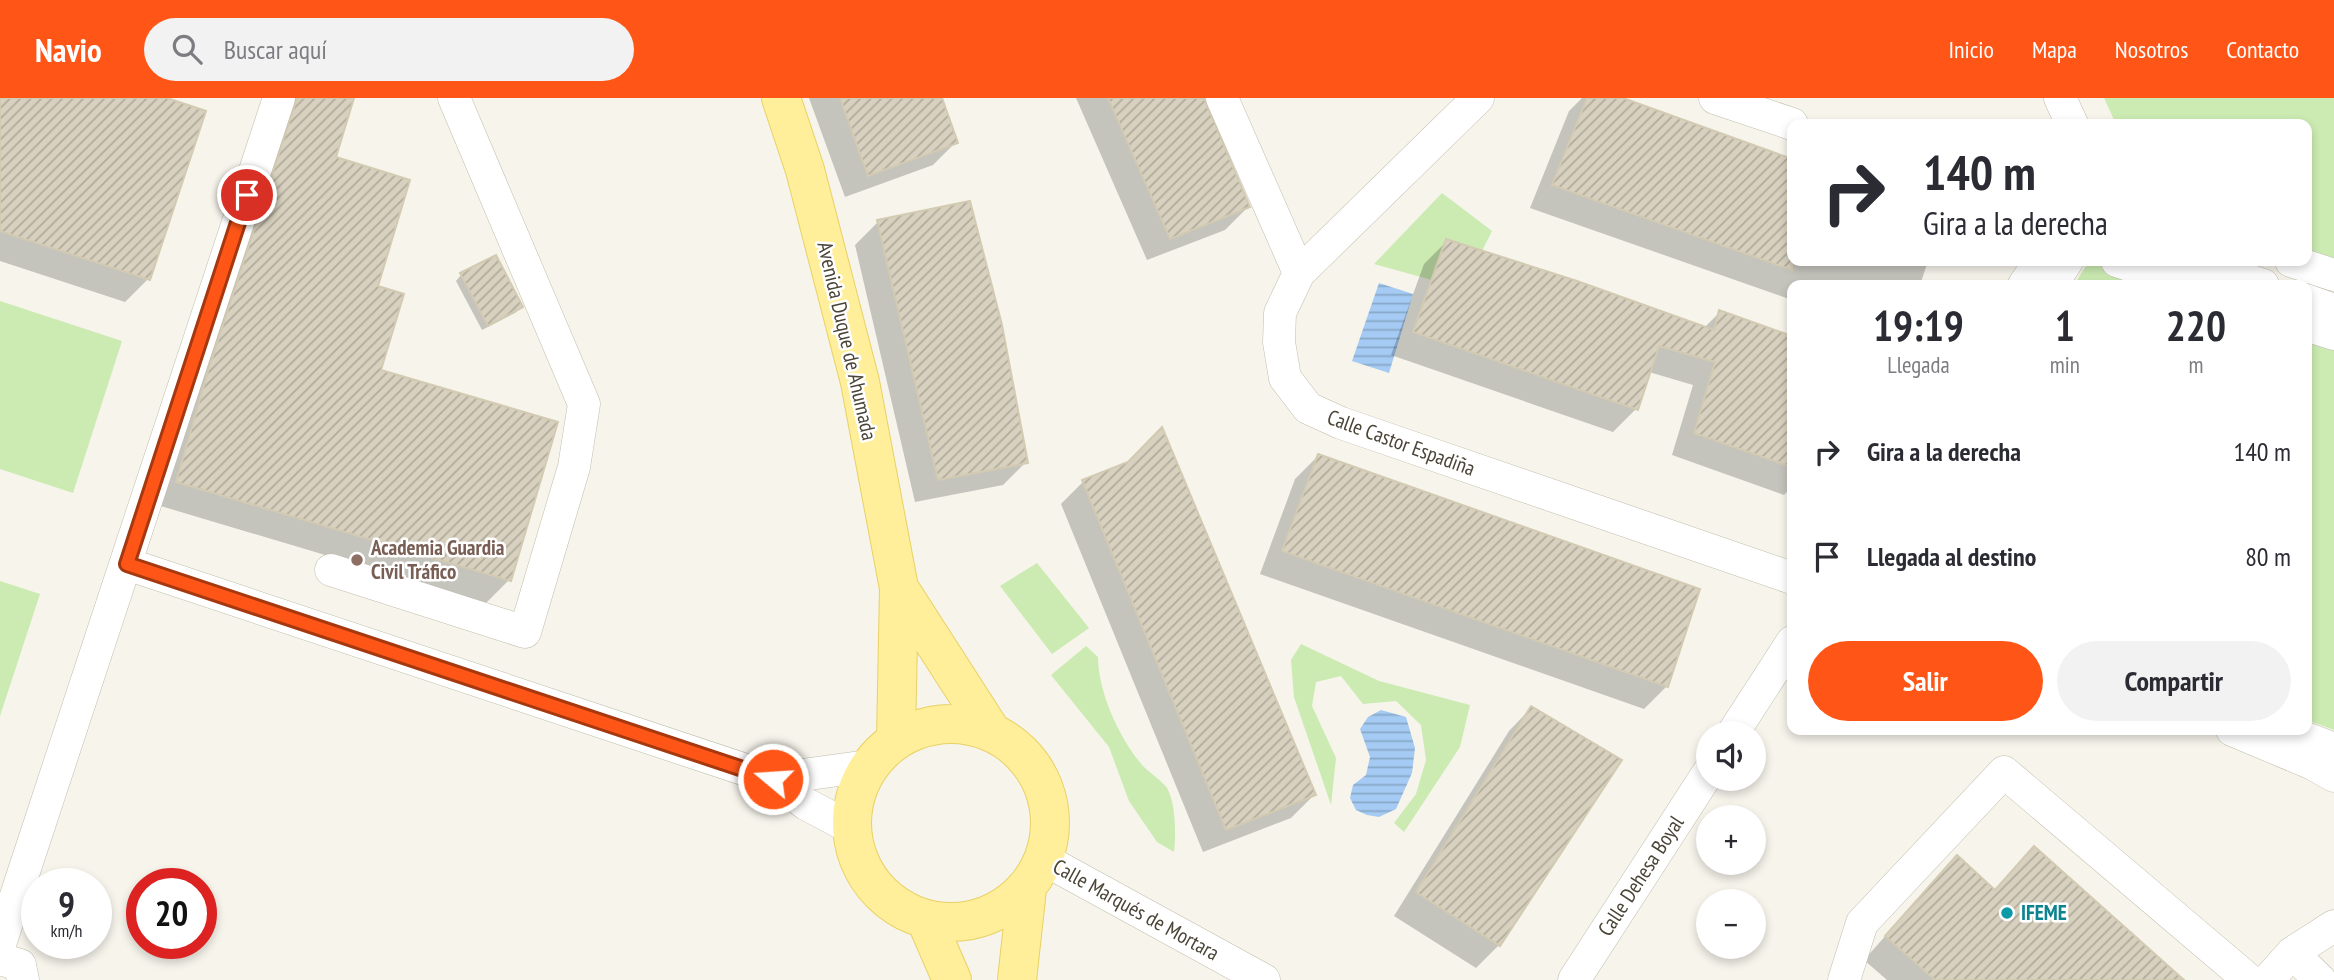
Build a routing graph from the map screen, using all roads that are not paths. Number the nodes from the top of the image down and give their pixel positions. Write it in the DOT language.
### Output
graph roads {
  1 [pos="279,98"];
  2 [pos="454,98"];
  3 [pos="781,98"];
  4 [pos="1222,98"];
  5 [pos="1478,98"];
  6 [pos="1715,98"];
  7 [pos="2060,98"];
  8 [pos="2082,98"];
  9 [pos="2070,119"];
  10 [pos="2091,119"];
  11 [pos="1787,122"];
  12 [pos="2132,266"];
  13 [pos="2206,266"];
  14 [pos="2306,266"];
  15 [pos="1299,273"];
  16 [pos="2334,275"];
  17 [pos="2174,280"];
  18 [pos="2248,280"];
  19 [pos="2312,302"];
  20 [pos="2334,310"];
  21 [pos="2312,327"];
  22 [pos="2334,334"];
  23 [pos="127,564"];
  24 [pos="331,570"];
  25 [pos="1787,576"];
  26 [pos="899,587"];
  27 [pos="1787,650"];
  28 [pos="1741,721"];
  29 [pos="991,731"];
  30 [pos="2244,735"];
  31 [pos="2296,735"];
  32 [pos="896,739"];
  33 [pos="2334,749"];
  34 [pos="868,766"];
  35 [pos="2334,776"];
  36 [pos="773,779"];
  37 [pos="1696,791"];
  38 [pos="853,830"];
  39 [pos="1036,875"];
  40 [pos="926,920"];
  41 [pos="2334,926"];
  42 [pos="0,944"];
  43 [pos="2292,953"];
  44 [pos="0,959"];
  45 [pos="23,980"];
  46 [pos="952,980"];
  47 [pos="1017,980"];
  48 [pos="1264,980"];
  49 [pos="1574,980"];
  50 [pos="1844,980"];
  51 [pos="2249,980"];
  52 [pos="2268,980"];
  53 [pos="2320,980"];
  1 -- 23 [label="street"];
  2 -- 24 [label="street"];
  3 -- 26 [label="main road, Avenida Duque de Ahumada"];
  4 -- 15 [label="street"];
  5 -- 15 [label="street, Calle Castor Espadiña"];
  6 -- 11 [label="street"];
  7 -- 9 [label="street"];
  8 -- 10 [label="street"];
  12 -- 17 [label="street"];
  13 -- 18 [label="street"];
  14 -- 16 [label="street"];
  15 -- 25 [label="street, Calle Castor Espadiña"];
  19 -- 20 [label="street"];
  21 -- 22 [label="street"];
  23 -- 36 [label="street"];
  23 -- 42 [label="street"];
  26 -- 29 [label="main road, Avenida Duque de Ahumada"];
  26 -- 32 [label="main road, Avenida Duque de Ahumada"];
  27 -- 28 [label="street"];
  29 -- 32 [label="main road"];
  29 -- 39 [label="main road"];
  30 -- 35 [label="street"];
  31 -- 33 [label="street"];
  32 -- 34 [label="main road"];
  34 -- 36 [label="street"];
  34 -- 38 [label="main road"];
  36 -- 38 [label="street"];
  37 -- 49 [label="street, Calle Dehesa Boyal"];
  38 -- 40 [label="main road"];
  39 -- 40 [label="main road"];
  39 -- 47 [label="main road"];
  39 -- 48 [label="street, Calle Marqués de Mortara"];
  40 -- 46 [label="main road"];
  41 -- 43 [label="street"];
  43 -- 52 [label="street"];
  43 -- 53 [label="street"];
  44 -- 45 [label="street"];
  50 -- 51 [label="street"];
}
